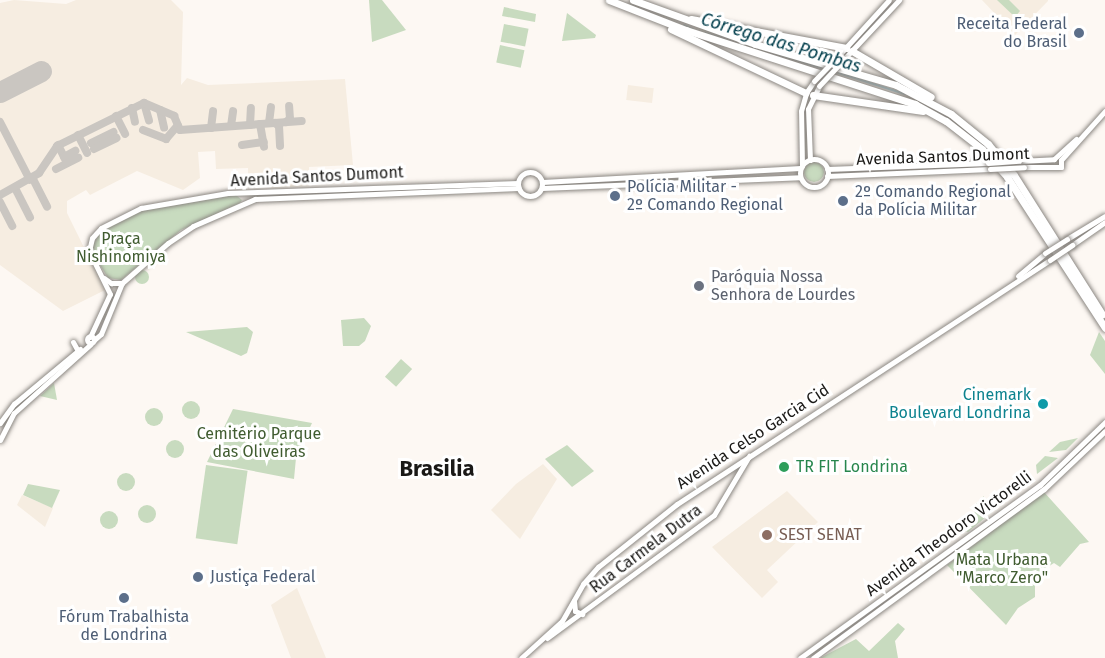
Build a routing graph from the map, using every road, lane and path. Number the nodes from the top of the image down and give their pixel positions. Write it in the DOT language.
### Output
graph roads {
  1 [pos="609,0"];
  2 [pos="633,0"];
  3 [pos="895,1"];
  4 [pos="882,8"];
  5 [pos="884,16"];
  6 [pos="674,17"];
  7 [pos="650,18"];
  8 [pos="849,49"];
  9 [pos="842,57"];
  10 [pos="809,94"];
  11 [pos="1105,111"];
  12 [pos="932,113"];
  13 [pos="951,114"];
  14 [pos="800,117"];
  15 [pos="807,117"];
  16 [pos="1081,137"];
  17 [pos="810,159"];
  18 [pos="801,167"];
  19 [pos="827,169"];
  20 [pos="827,176"];
  21 [pos="800,177"];
  22 [pos="542,185"];
  23 [pos="518,186"];
  24 [pos="264,192"];
  25 [pos="242,193"];
  26 [pos="255,200"];
  27 [pos="246,203"];
  28 [pos="1105,216"];
  29 [pos="1105,222"];
  30 [pos="1044,254"];
  31 [pos="1048,262"];
  32 [pos="103,277"];
  33 [pos="1012,282"];
  34 [pos="122,283"];
  35 [pos="109,304"];
  36 [pos="1102,317"];
  37 [pos="1105,328"];
  38 [pos="1105,335"];
  39 [pos="91,341"];
  40 [pos="73,342"];
  41 [pos="78,351"];
  42 [pos="59,373"];
  43 [pos="63,379"];
  44 [pos="1105,422"];
  45 [pos="0,423"];
  46 [pos="1105,431"];
  47 [pos="0,440"];
  48 [pos="751,454"];
  49 [pos="735,465"];
  50 [pos="724,472"];
  51 [pos="739,472"];
  52 [pos="733,481"];
  53 [pos="574,600"];
  54 [pos="582,615"];
  55 [pos="562,621"];
  56 [pos="563,629"];
  57 [pos="536,645"];
  58 [pos="521,658"];
  59 [pos="800,658"];
  60 [pos="813,658"];
  1 -- 7 [label="highway"];
  2 -- 6 [label="highway"];
  3 -- 4 [label="main road"];
  3 -- 5 [label="main road"];
  4 -- 5 [label="main road"];
  4 -- 8 [label="main road"];
  5 -- 8 [label="main road"];
  6 -- 8 [label="highway"];
  6 -- 13 [label="highway"];
  7 -- 10 [label="highway"];
  7 -- 12 [label="highway"];
  8 -- 9 [label="main road"];
  8 -- 13 [label="highway"];
  9 -- 10 [label="main road, bridge"];
  9 -- 10 [label="main road, bridge"];
  10 -- 12 [label="highway"];
  10 -- 14 [label="main road"];
  10 -- 15 [label="main road"];
  11 -- 16 [label="main road"];
  12 -- 36 [label="highway"];
  13 -- 36 [label="highway"];
  14 -- 15 [label="main road"];
  14 -- 18 [label="main road"];
  15 -- 17 [label="main road"];
  16 -- 19 [label="main road, Avenida Santos Dumont, bridge"];
  16 -- 20 [label="main road, Avenida Santos Dumont, bridge"];
  17 -- 18 [label="main road"];
  17 -- 19 [label="main road"];
  18 -- 21 [label="main road"];
  18 -- 22 [label="main road"];
  19 -- 20 [label="main road"];
  20 -- 21 [label="main road"];
  21 -- 22 [label="main road"];
  22 -- 23 [label="main road"];
  22 -- 23 [label="main road"];
  23 -- 24 [label="main road, Avenida Santos Dumont"];
  23 -- 26 [label="main road, Avenida Santos Dumont"];
  24 -- 25 [label="main road, Avenida Santos Dumont"];
  24 -- 26 [label="main road"];
  25 -- 27 [label="main road"];
  25 -- 32 [label="main road, Avenida Santos Dumont"];
  26 -- 27 [label="main road, Avenida Santos Dumont"];
  27 -- 34 [label="main road, Avenida Santos Dumont"];
  28 -- 30 [label="main road, Avenida Celso Garcia Cid, bridge"];
  29 -- 31 [label="main road, Avenida Celso Garcia Cid, bridge"];
  30 -- 31 [label="main road"];
  30 -- 33 [label="main road, Avenida Celso Garcia Cid"];
  31 -- 33 [label="main road, Avenida Celso Garcia Cid"];
  32 -- 34 [label="main road"];
  32 -- 35 [label="main road, Avenida Santos Dumont"];
  33 -- 48 [label="main road, Avenida Celso Garcia Cid"];
  34 -- 35 [label="main road, Avenida Santos Dumont"];
  35 -- 39 [label="main road, Avenida Santos Dumont"];
  36 -- 37 [label="highway"];
  36 -- 38 [label="highway"];
  39 -- 41 [label="main road"];
  39 -- 42 [label="main road"];
  40 -- 41 [label="main road"];
  41 -- 45 [label="main road"];
  42 -- 43 [label="main road"];
  42 -- 47 [label="main road"];
  44 -- 59 [label="main road, Avenida Theodoro Victorelli"];
  46 -- 60 [label="main road, Avenida Theodoro Victorelli"];
  48 -- 49 [label="main road, Avenida Celso Garcia Cid"];
  48 -- 51 [label="main road, Rua Carmela Dutra"];
  49 -- 50 [label="main road, Avenida Celso Garcia Cid"];
  49 -- 51 [label="main road"];
  50 -- 52 [label="main road"];
  50 -- 53 [label="main road, Avenida Celso Garcia Cid"];
  51 -- 52 [label="main road, Rua Carmela Dutra"];
  52 -- 54 [label="main road, Rua Carmela Dutra"];
  53 -- 54 [label="main road"];
  53 -- 55 [label="main road, Avenida Celso Garcia Cid"];
  54 -- 56 [label="main road, Rua Carmela Dutra"];
  55 -- 56 [label="main road"];
  55 -- 57 [label="main road, Avenida Celso Garcia Cid"];
  56 -- 57 [label="main road, Rua Carmela Dutra"];
  57 -- 58 [label="main road"];
}
